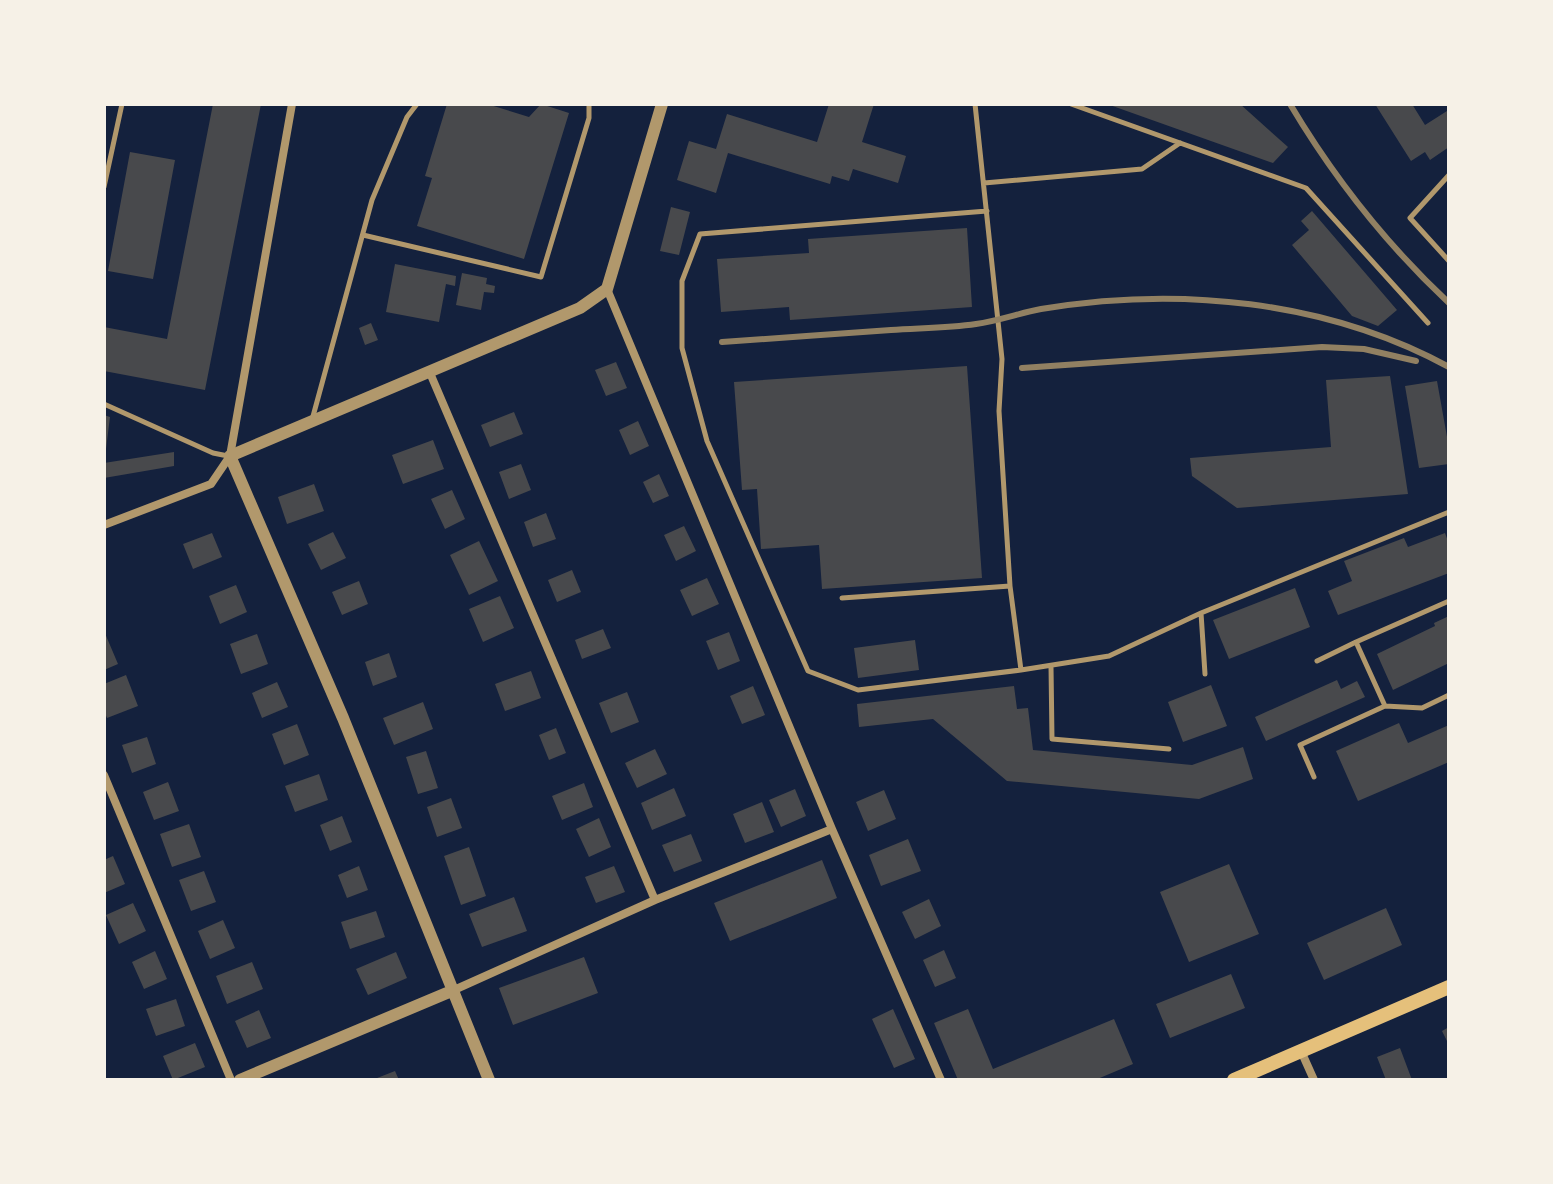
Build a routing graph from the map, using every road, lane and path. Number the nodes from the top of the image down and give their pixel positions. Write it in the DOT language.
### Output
graph roads {
  1 [pos="122,104"];
  2 [pos="292,104"];
  3 [pos="417,104"];
  4 [pos="589,104"];
  5 [pos="662,104"];
  6 [pos="975,104"];
  7 [pos="1071,104"];
  8 [pos="1180,143"];
  9 [pos="1449,175"];
  10 [pos="984,183"];
  11 [pos="104,187"];
  12 [pos="987,211"];
  13 [pos="363,235"];
  14 [pos="1449,261"];
  15 [pos="607,289"];
  16 [pos="1428,323"];
  17 [pos="430,373"];
  18 [pos="104,404"];
  19 [pos="311,423"];
  20 [pos="230,456"];
  21 [pos="1449,512"];
  22 [pos="104,525"];
  23 [pos="1010,586"];
  24 [pos="842,598"];
  25 [pos="1449,601"];
  26 [pos="1201,613"];
  27 [pos="1356,642"];
  28 [pos="1317,661"];
  29 [pos="1051,666"];
  30 [pos="1021,670"];
  31 [pos="1205,674"];
  32 [pos="1449,695"];
  33 [pos="1385,706"];
  34 [pos="1169,749"];
  35 [pos="104,775"];
  36 [pos="1314,777"];
  37 [pos="832,829"];
  38 [pos="655,900"];
  39 [pos="1449,987"];
  40 [pos="454,990"];
  41 [pos="1301,1051"];
  42 [pos="231,1080"];
  43 [pos="240,1080"];
  44 [pos="489,1080"];
  45 [pos="941,1080"];
  46 [pos="1234,1080"];
  47 [pos="1314,1080"];
  1 -- 11 [label="lane"];
  2 -- 20 [label="street"];
  3 -- 13 [label="lane"];
  4 -- 13 [label="lane"];
  5 -- 15 [label="street"];
  6 -- 10 [label="lane"];
  7 -- 8 [label="lane"];
  8 -- 10 [label="lane"];
  8 -- 16 [label="lane"];
  9 -- 14 [label="lane"];
  10 -- 12 [label="lane"];
  12 -- 23 [label="lane"];
  12 -- 30 [label="lane"];
  13 -- 19 [label="lane"];
  15 -- 17 [label="street"];
  15 -- 37 [label="street"];
  17 -- 19 [label="street"];
  17 -- 38 [label="street"];
  18 -- 20 [label="lane"];
  19 -- 20 [label="street"];
  20 -- 22 [label="street"];
  20 -- 40 [label="street"];
  21 -- 26 [label="lane"];
  23 -- 24 [label="lane"];
  23 -- 30 [label="lane"];
  25 -- 27 [label="lane"];
  26 -- 29 [label="lane"];
  26 -- 31 [label="lane"];
  27 -- 28 [label="lane"];
  27 -- 33 [label="lane"];
  29 -- 30 [label="lane"];
  29 -- 34 [label="lane"];
  32 -- 33 [label="lane"];
  33 -- 36 [label="lane"];
  35 -- 42 [label="street"];
  37 -- 38 [label="street"];
  37 -- 45 [label="street"];
  38 -- 40 [label="street"];
  39 -- 41 [label="main road"];
  40 -- 43 [label="street"];
  40 -- 44 [label="street"];
  41 -- 46 [label="main road"];
  41 -- 47 [label="street"];
}
